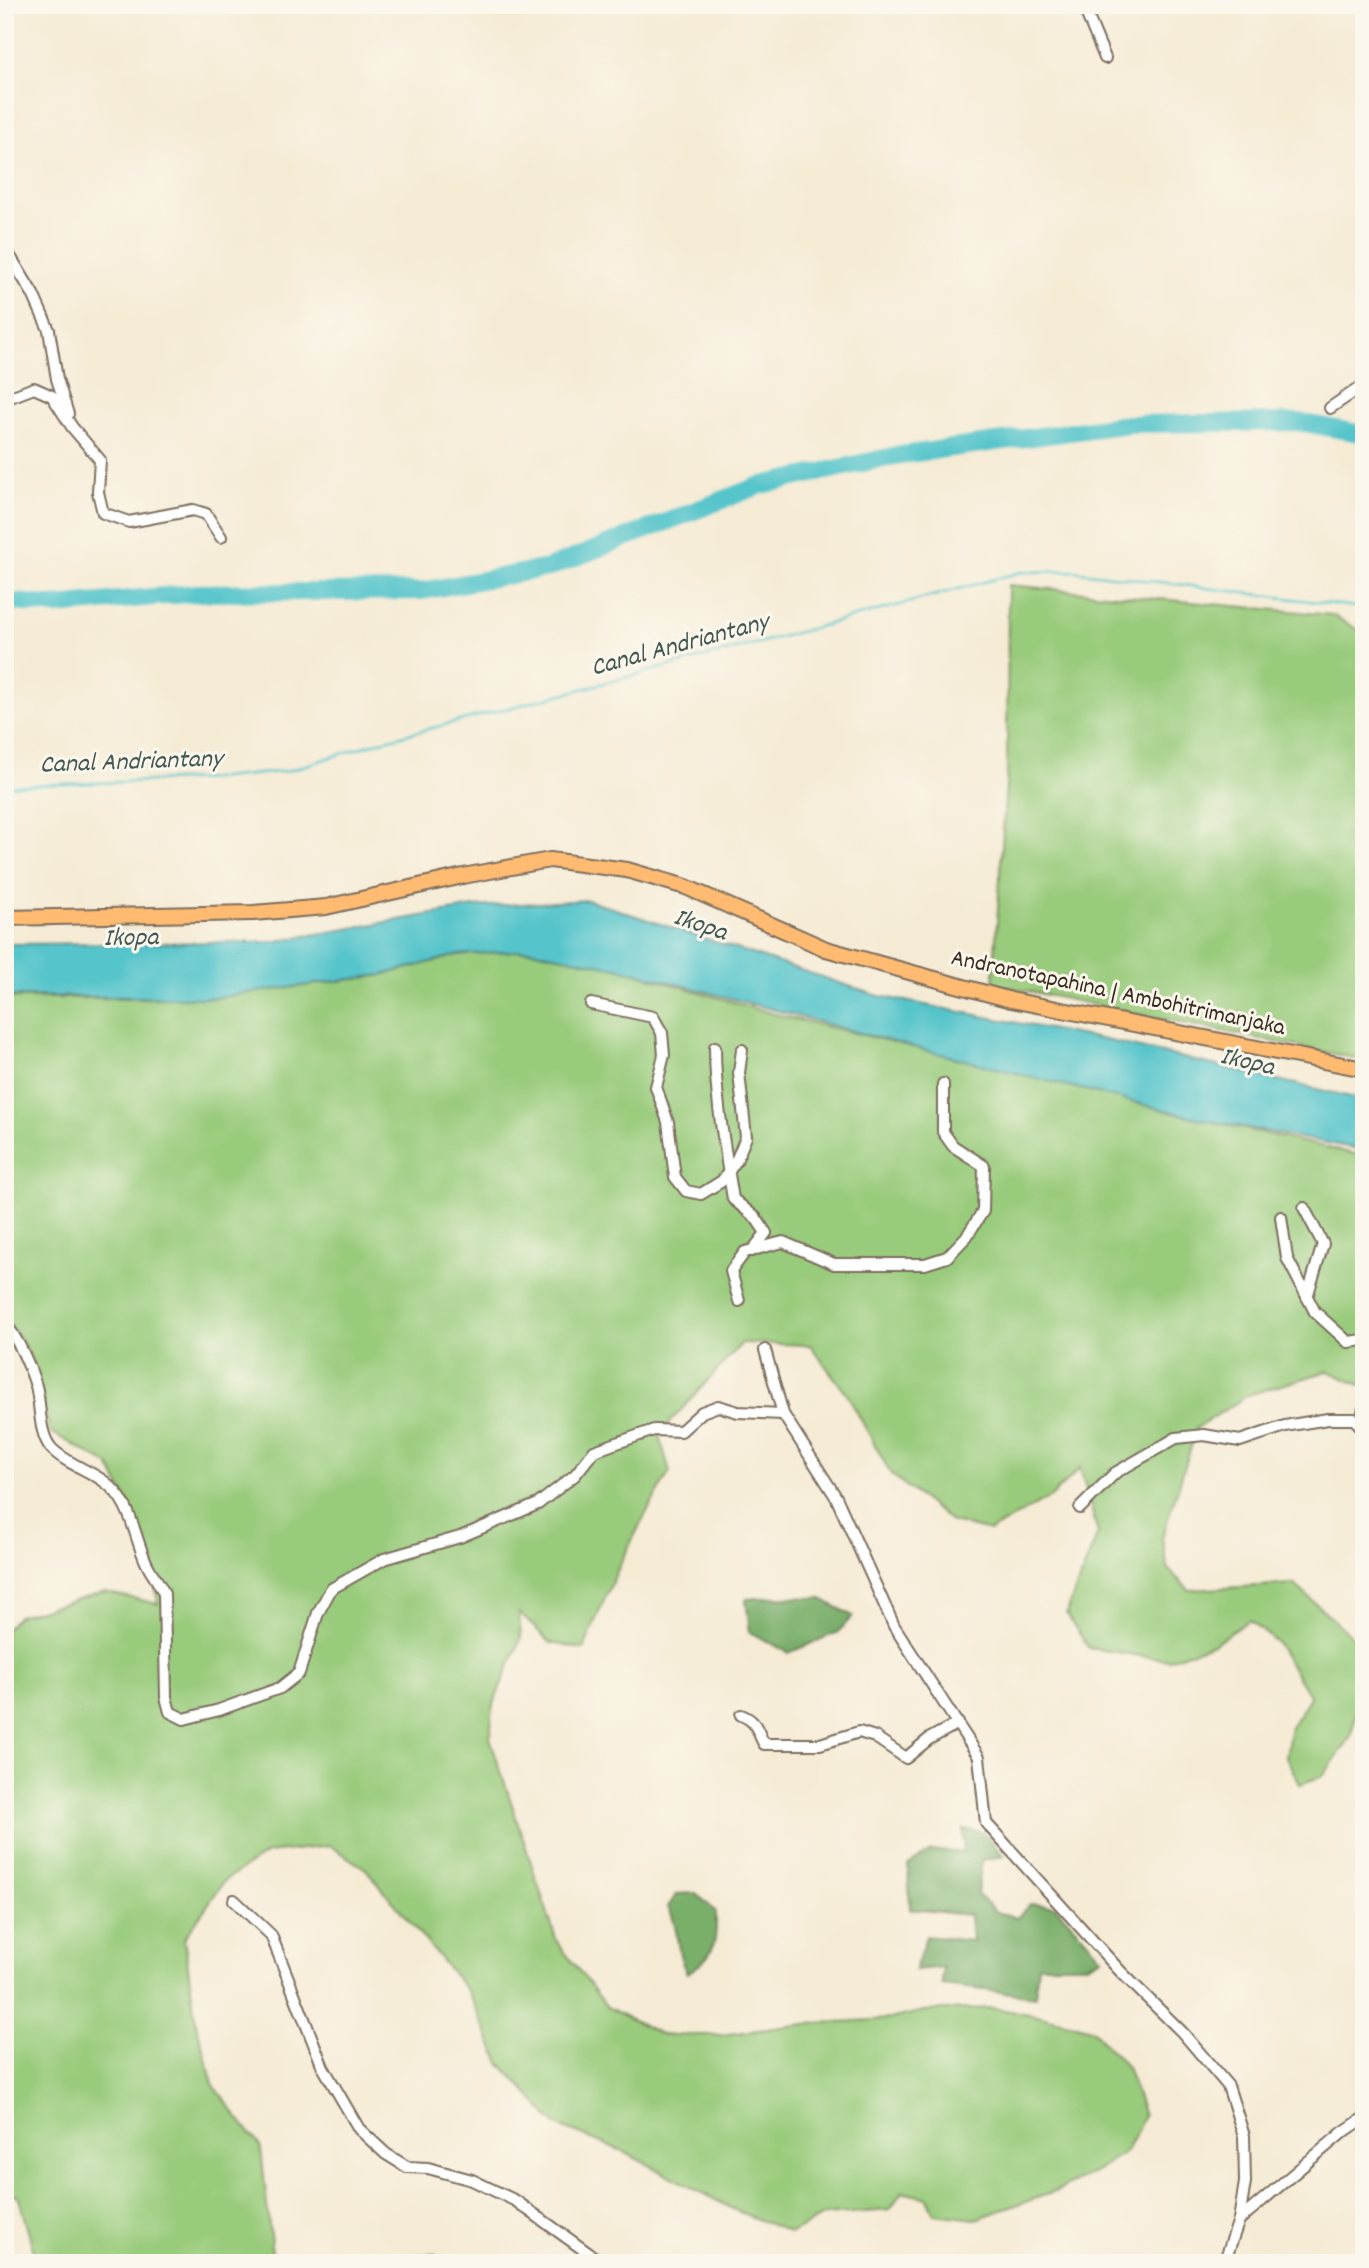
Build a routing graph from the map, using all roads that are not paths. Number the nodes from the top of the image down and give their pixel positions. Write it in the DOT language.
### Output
graph roads {
  1 [pos="1083,5"];
  2 [pos="1105,58"];
  3 [pos="5,248"];
  4 [pos="1364,385"];
  5 [pos="5,399"];
  6 [pos="1330,408"];
  7 [pos="72,427"];
  8 [pos="221,537"];
  9 [pos="5,918"];
  10 [pos="591,1004"];
  11 [pos="715,1047"];
  12 [pos="742,1050"];
  13 [pos="1364,1069"];
  14 [pos="943,1084"];
  15 [pos="729,1172"];
  16 [pos="1304,1208"];
  17 [pos="1281,1217"];
  18 [pos="752,1251"];
  19 [pos="1307,1297"];
  20 [pos="739,1301"];
  21 [pos="5,1323"];
  22 [pos="1364,1340"];
  23 [pos="765,1350"];
  24 [pos="1364,1408"];
  25 [pos="783,1415"];
  26 [pos="1360,1425"];
  27 [pos="1364,1438"];
  28 [pos="1080,1508"];
  29 [pos="741,1715"];
  30 [pos="958,1723"];
  31 [pos="234,1900"];
  32 [pos="1364,1922"];
  33 [pos="1364,1952"];
  34 [pos="1364,2119"];
  35 [pos="1239,2220"];
  36 [pos="1364,2257"];
  37 [pos="602,2263"];
  38 [pos="1224,2263"];
  39 [pos="1363,2263"];
  1 -- 2 [label="street"];
  3 -- 7 [label="street"];
  4 -- 6 [label="street"];
  5 -- 7 [label="street"];
  7 -- 8 [label="street"];
  9 -- 13 [label="main road, Andranotapahina | Ambohitrimanjaka"];
  10 -- 15 [label="street"];
  11 -- 15 [label="street"];
  12 -- 15 [label="street"];
  14 -- 18 [label="street"];
  15 -- 18 [label="street"];
  16 -- 19 [label="street"];
  17 -- 19 [label="street"];
  18 -- 20 [label="street"];
  19 -- 22 [label="street"];
  21 -- 25 [label="street"];
  23 -- 25 [label="street"];
  24 -- 26 [label="street"];
  25 -- 30 [label="street"];
  26 -- 27 [label="street"];
  26 -- 28 [label="street"];
  29 -- 30 [label="street"];
  30 -- 35 [label="street"];
  31 -- 37 [label="street"];
  32 -- 33 [label="street"];
  34 -- 35 [label="street"];
  35 -- 38 [label="street"];
  36 -- 39 [label="street"];
}
